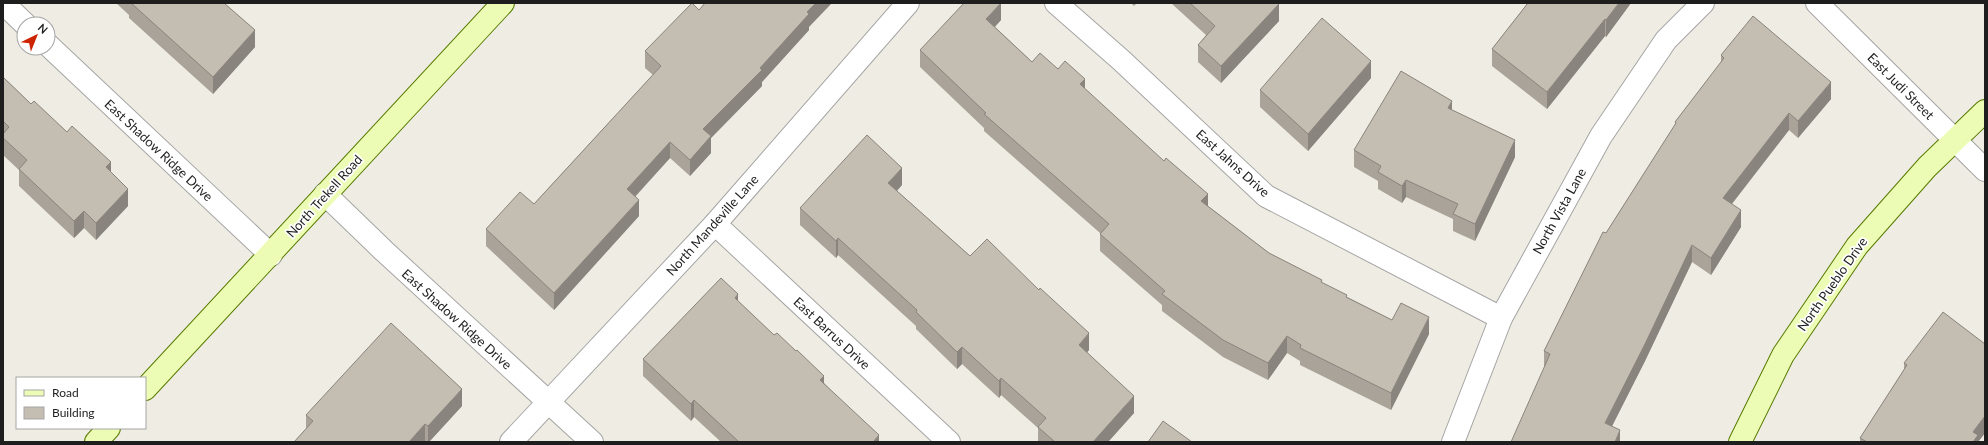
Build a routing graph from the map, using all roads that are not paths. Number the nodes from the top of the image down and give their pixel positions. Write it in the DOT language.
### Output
graph roads {
  1 [pos="3,3"];
  2 [pos="503,3"];
  3 [pos="908,3"];
  4 [pos="1056,3"];
  5 [pos="1703,3"];
  6 [pos="1817,3"];
  7 [pos="17,16"];
  8 [pos="56,53"];
  9 [pos="1985,111"];
  10 [pos="1955,140"];
  11 [pos="1985,170"];
  12 [pos="325,194"];
  13 [pos="715,224"];
  14 [pos="271,254"];
  15 [pos="1501,318"];
  16 [pos="146,388"];
  17 [pos="549,403"];
  18 [pos="108,429"];
  19 [pos="96,442"];
  20 [pos="511,442"];
  21 [pos="592,442"];
  22 [pos="949,442"];
  23 [pos="1453,442"];
  24 [pos="1740,442"];
  1 -- 7 [label="street"];
  2 -- 12 [label="main road, North Trekell Road"];
  3 -- 13 [label="street, North Mandeville Lane"];
  4 -- 15 [label="street, East Jahns Drive"];
  5 -- 15 [label="street, North Vista Lane"];
  6 -- 10 [label="street, East Judi Street"];
  8 -- 14 [label="street, East Shadow Ridge Drive"];
  9 -- 10 [label="main road, North Pueblo Drive"];
  10 -- 11 [label="street, East Judi Street"];
  10 -- 24 [label="main road, North Pueblo Drive"];
  12 -- 14 [label="main road, North Trekell Road"];
  12 -- 17 [label="street, East Shadow Ridge Drive"];
  13 -- 17 [label="street, North Mandeville Lane"];
  13 -- 22 [label="street, East Barrus Drive"];
  14 -- 16 [label="main road, North Trekell Road"];
  15 -- 23 [label="street, North Vista Lane"];
  17 -- 20 [label="street, North Mandeville Lane"];
  17 -- 21 [label="street, East Shadow Ridge Drive"];
  18 -- 19 [label="main road"];
}
